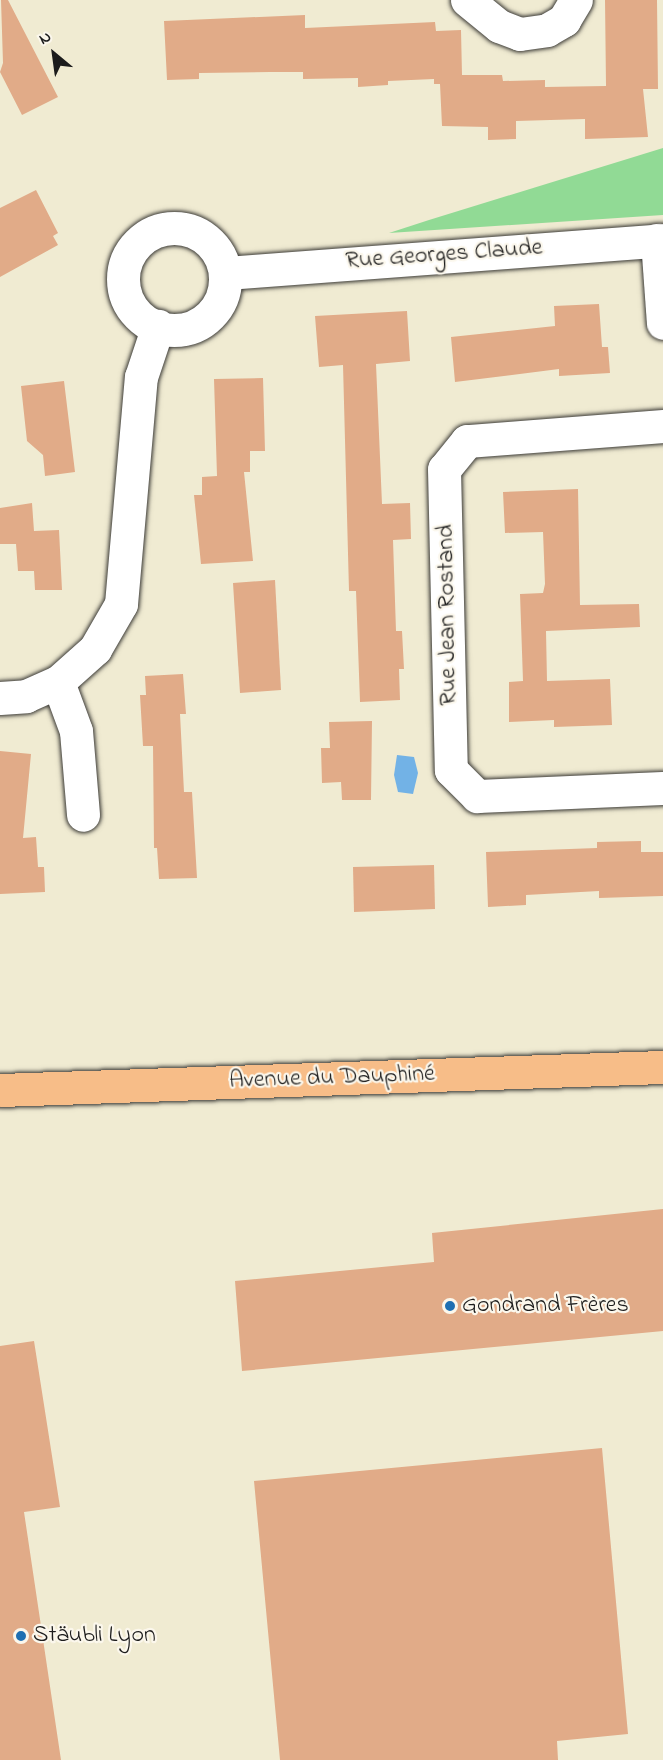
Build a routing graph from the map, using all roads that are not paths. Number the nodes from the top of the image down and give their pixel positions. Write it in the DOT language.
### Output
graph roads {
  1 [pos="467,0"];
  2 [pos="576,0"];
  3 [pos="660,240"];
  4 [pos="226,273"];
  5 [pos="663,323"];
  6 [pos="158,326"];
  7 [pos="663,426"];
  8 [pos="58,682"];
  9 [pos="0,698"];
  10 [pos="663,788"];
  11 [pos="83,815"];
  12 [pos="663,1067"];
  13 [pos="0,1090"];
  1 -- 2 [label="street"];
  3 -- 4 [label="street, Rue Georges Claude"];
  3 -- 5 [label="street"];
  4 -- 6 [label="street"];
  4 -- 6 [label="street"];
  6 -- 8 [label="street"];
  7 -- 10 [label="street, Rue Jean Rostand"];
  8 -- 9 [label="street"];
  8 -- 11 [label="street"];
  12 -- 13 [label="main road, Avenue du Dauphiné"];
}
